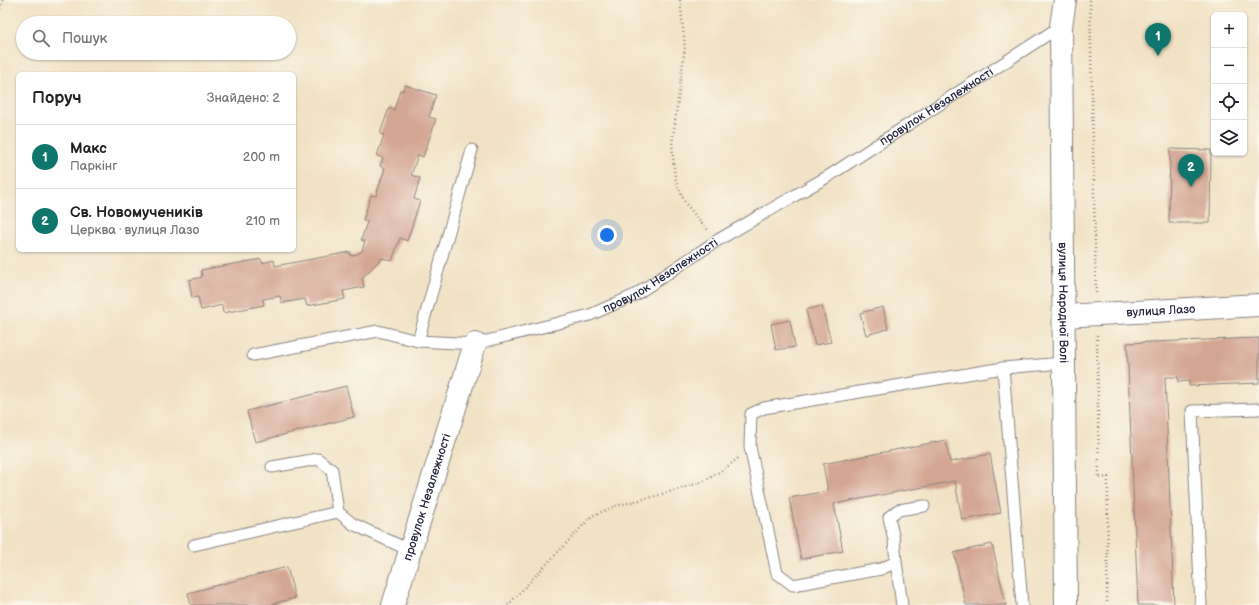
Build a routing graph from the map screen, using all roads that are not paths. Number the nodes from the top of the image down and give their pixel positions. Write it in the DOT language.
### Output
graph roads {
  1 [pos="1065,0"];
  2 [pos="1062,26"];
  3 [pos="472,150"];
  4 [pos="1259,304"];
  5 [pos="1064,316"];
  6 [pos="418,341"];
  7 [pos="475,344"];
  8 [pos="253,355"];
  9 [pos="1064,363"];
  10 [pos="1003,368"];
  11 [pos="1259,409"];
  12 [pos="272,467"];
  13 [pos="924,506"];
  14 [pos="338,512"];
  15 [pos="194,545"];
  16 [pos="409,550"];
  17 [pos="896,562"];
  18 [pos="899,604"];
  19 [pos="393,605"];
  20 [pos="1022,605"];
  21 [pos="1066,605"];
  22 [pos="1201,605"];
  1 -- 2 [label="street, вулиця Народної Волі"];
  2 -- 5 [label="street, вулиця Народної Волі"];
  2 -- 7 [label="lane, провулок Незалежності"];
  3 -- 6 [label="lane"];
  4 -- 5 [label="street, вулиця Лазо"];
  5 -- 9 [label="street, вулиця Народної Волі"];
  6 -- 7 [label="lane"];
  6 -- 8 [label="lane"];
  7 -- 16 [label="street, провулок Незалежності"];
  9 -- 10 [label="lane"];
  9 -- 21 [label="street, вулиця Народної Волі"];
  10 -- 17 [label="lane"];
  10 -- 20 [label="lane"];
  11 -- 22 [label="lane"];
  12 -- 14 [label="lane"];
  13 -- 17 [label="lane"];
  14 -- 15 [label="lane"];
  14 -- 16 [label="lane"];
  16 -- 19 [label="street, провулок Незалежності"];
  17 -- 18 [label="lane"];
}
